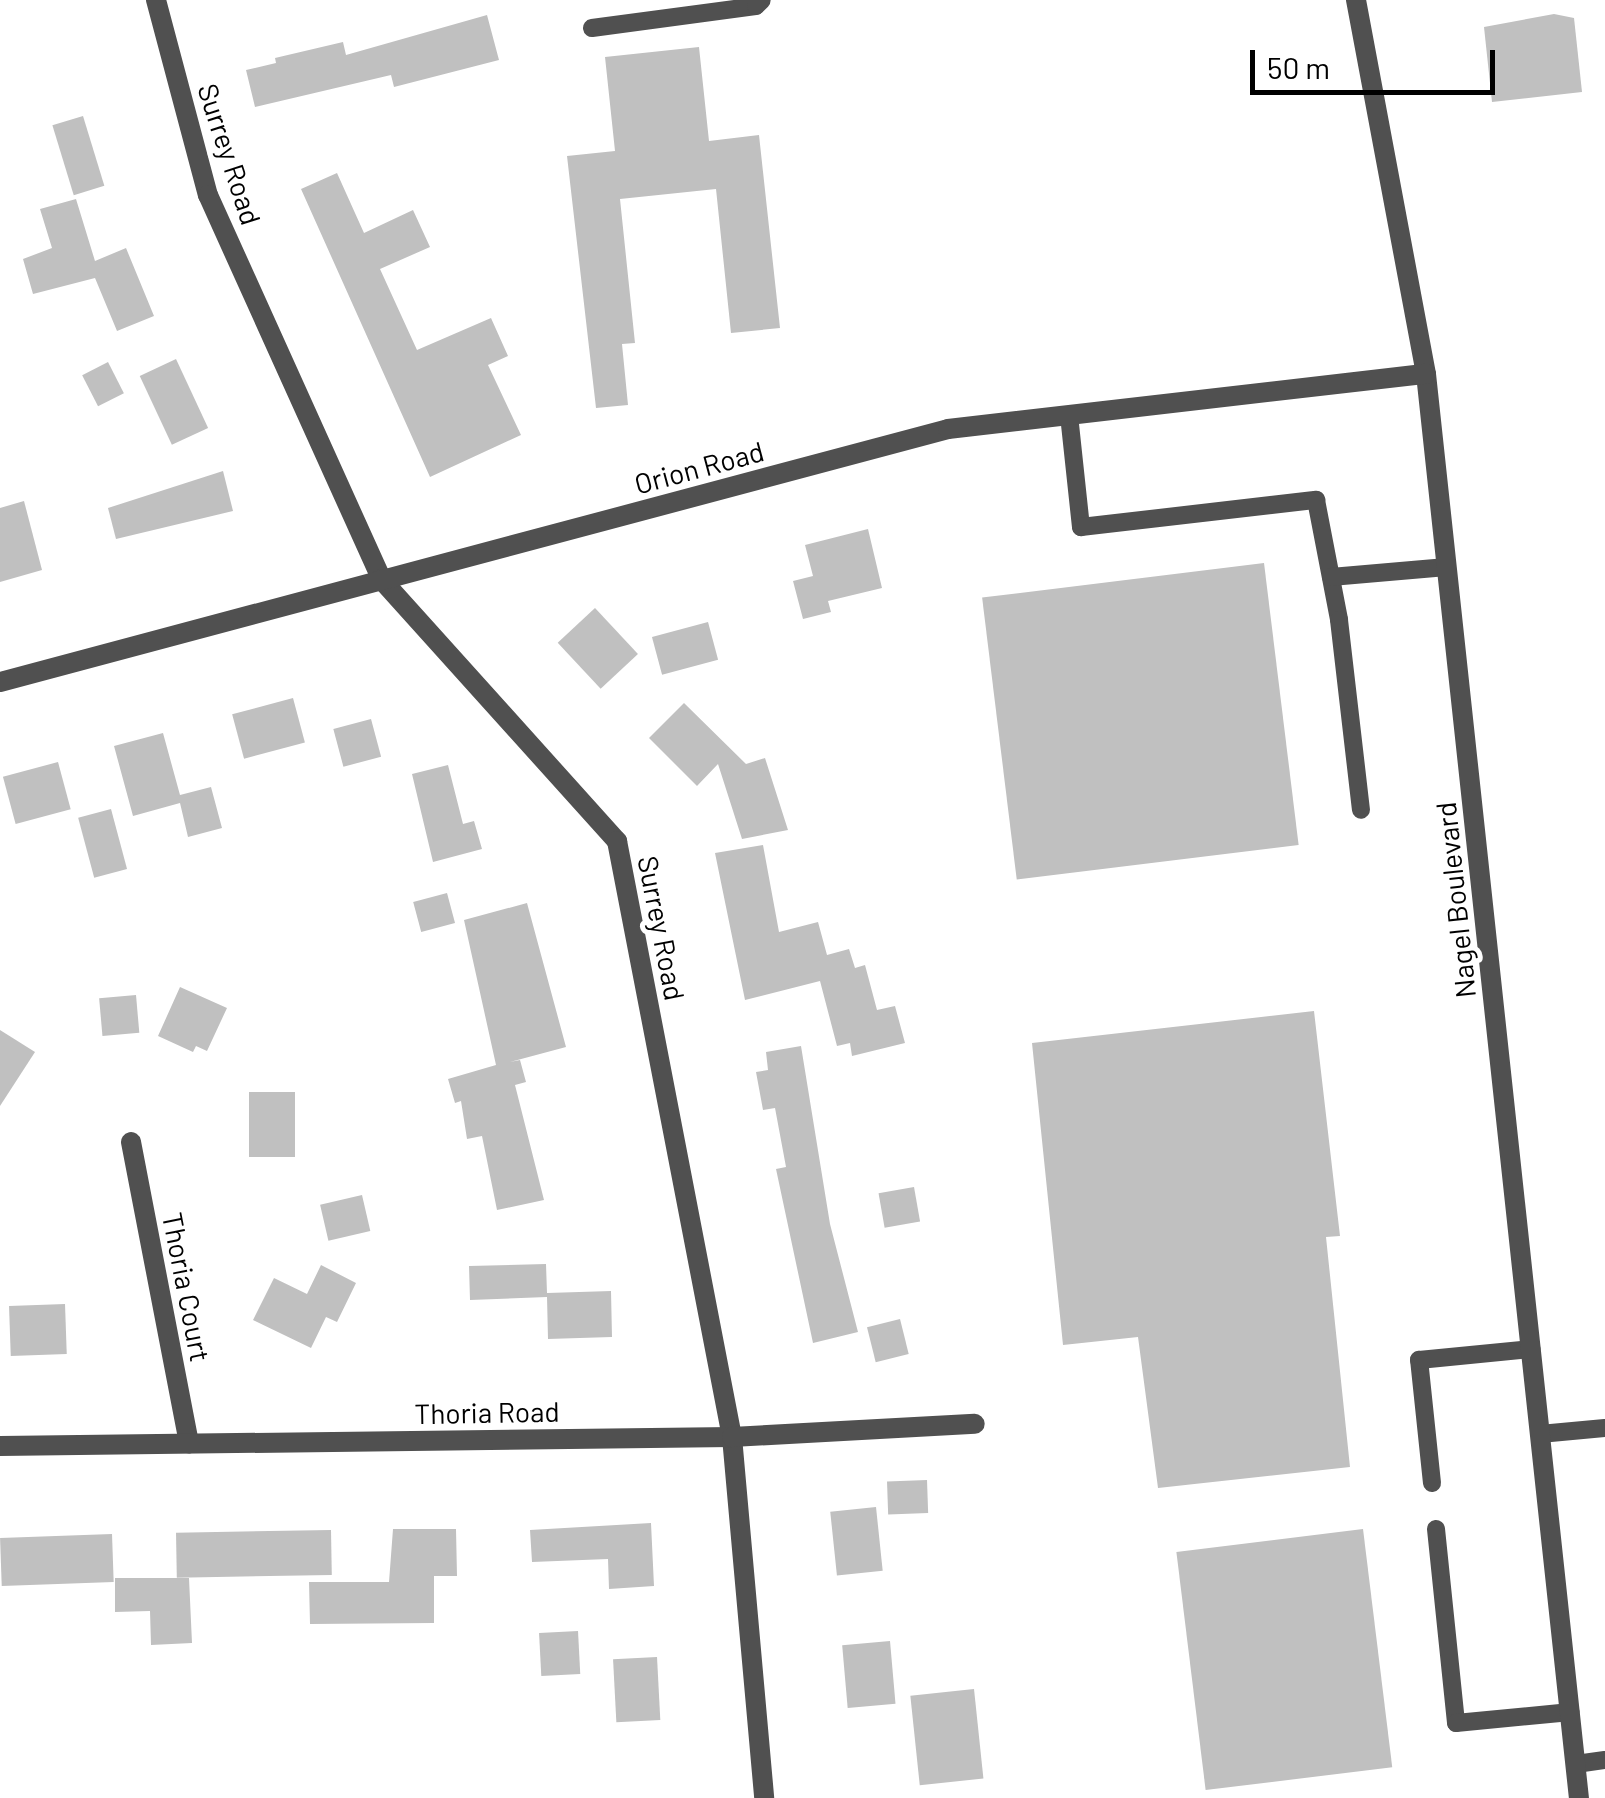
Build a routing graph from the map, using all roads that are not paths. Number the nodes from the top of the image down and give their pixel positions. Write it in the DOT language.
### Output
graph roads {
  1 [pos="156,0"];
  2 [pos="762,0"];
  3 [pos="1356,0"];
  4 [pos="592,28"];
  5 [pos="1426,374"];
  6 [pos="1069,415"];
  7 [pos="1447,568"];
  8 [pos="1331,577"];
  9 [pos="381,579"];
  10 [pos="0,682"];
  11 [pos="1361,810"];
  12 [pos="131,1142"];
  13 [pos="1531,1349"];
  14 [pos="975,1424"];
  15 [pos="1605,1428"];
  16 [pos="1540,1434"];
  17 [pos="732,1436"];
  18 [pos="188,1442"];
  19 [pos="0,1446"];
  20 [pos="1432,1484"];
  21 [pos="1436,1529"];
  22 [pos="1570,1712"];
  23 [pos="1605,1760"];
  24 [pos="1576,1764"];
  25 [pos="764,1798"];
  26 [pos="1579,1798"];
  1 -- 9 [label="street, Surrey Road"];
  2 -- 4 [label="lane"];
  3 -- 5 [label="street, Nagel Boulevard"];
  5 -- 6 [label="street, Orion Road"];
  5 -- 7 [label="street, Nagel Boulevard"];
  6 -- 8 [label="lane"];
  6 -- 9 [label="street, Orion Road"];
  7 -- 8 [label="lane"];
  7 -- 13 [label="street, Nagel Boulevard"];
  8 -- 11 [label="lane"];
  9 -- 10 [label="street, Orion Road"];
  9 -- 17 [label="street, Surrey Road"];
  12 -- 18 [label="street, Thoria Court"];
  13 -- 16 [label="street, Nagel Boulevard"];
  13 -- 20 [label="lane"];
  14 -- 17 [label="street, Thoria Road"];
  15 -- 16 [label="lane"];
  16 -- 22 [label="street, Nagel Boulevard"];
  17 -- 18 [label="street, Thoria Road"];
  17 -- 25 [label="street, Surrey Road"];
  18 -- 19 [label="street, Thoria Road"];
  21 -- 22 [label="lane"];
  22 -- 24 [label="street, Nagel Boulevard"];
  23 -- 24 [label="lane"];
  24 -- 26 [label="street, Nagel Boulevard"];
}
